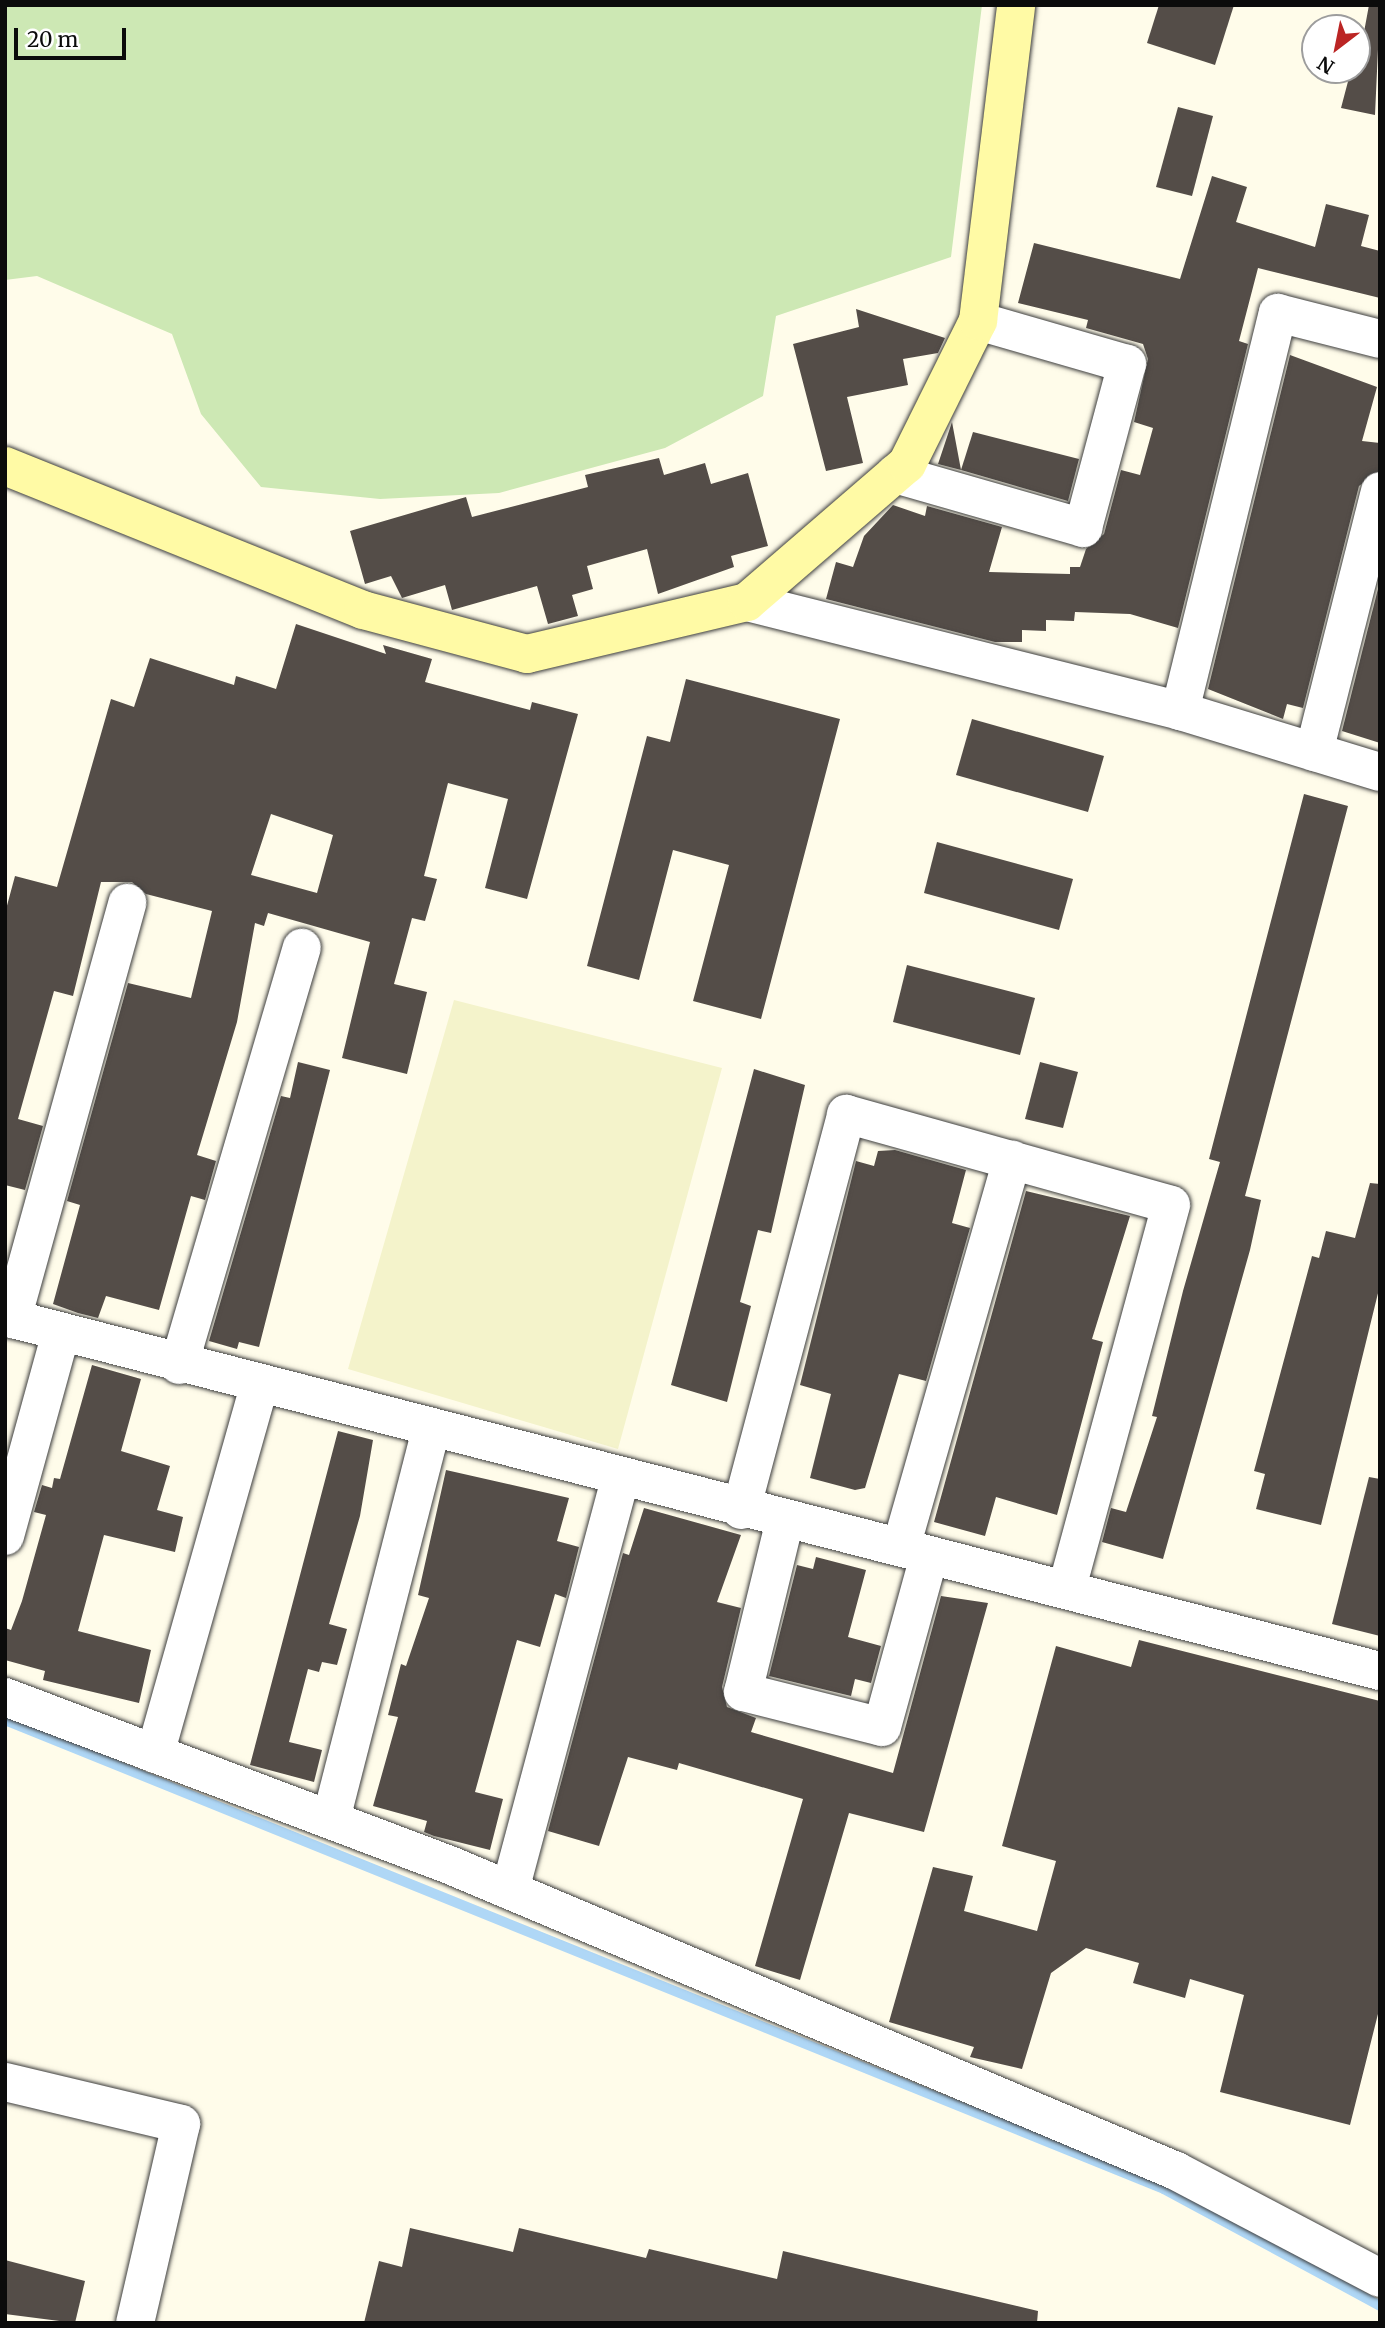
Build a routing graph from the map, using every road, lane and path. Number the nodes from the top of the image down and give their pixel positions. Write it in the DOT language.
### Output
graph roads {
  1 [pos="1016,5"];
  2 [pos="978,321"];
  3 [pos="1380,339"];
  4 [pos="5,466"];
  5 [pos="895,474"];
  6 [pos="1380,491"];
  7 [pos="747,602"];
  8 [pos="1180,711"];
  9 [pos="1314,752"];
  10 [pos="1380,772"];
  11 [pos="127,903"];
  12 [pos="303,948"];
  13 [pos="1012,1160"];
  14 [pos="8,1318"];
  15 [pos="61,1333"];
  16 [pos="179,1365"];
  17 [pos="259,1386"];
  18 [pos="431,1430"];
  19 [pos="620,1479"];
  20 [pos="741,1510"];
  21 [pos="785,1520"];
  22 [pos="5,1536"];
  23 [pos="915,1552"];
  24 [pos="1068,1588"];
  25 [pos="1380,1671"];
  26 [pos="5,1697"];
  27 [pos="155,1754"];
  28 [pos="331,1819"];
  29 [pos="510,1890"];
  30 [pos="5,2082"];
  31 [pos="1380,2278"];
  32 [pos="135,2323"];
  1 -- 2 [label="street"];
  2 -- 5 [label="street"];
  2 -- 5 [label="street"];
  3 -- 8 [label="street"];
  4 -- 7 [label="street"];
  5 -- 7 [label="street"];
  6 -- 9 [label="street"];
  7 -- 8 [label="street"];
  8 -- 9 [label="street"];
  9 -- 10 [label="street"];
  11 -- 14 [label="street"];
  12 -- 16 [label="street"];
  13 -- 20 [label="street"];
  13 -- 23 [label="street"];
  13 -- 24 [label="street"];
  14 -- 15 [label="street"];
  15 -- 16 [label="street"];
  15 -- 22 [label="street"];
  16 -- 17 [label="street"];
  17 -- 18 [label="street"];
  17 -- 27 [label="street"];
  18 -- 19 [label="street"];
  18 -- 28 [label="street"];
  19 -- 20 [label="street"];
  19 -- 29 [label="street"];
  20 -- 21 [label="street"];
  21 -- 23 [label="street"];
  21 -- 23 [label="street"];
  23 -- 24 [label="street"];
  24 -- 25 [label="street"];
  26 -- 27 [label="street"];
  27 -- 28 [label="street"];
  28 -- 29 [label="street"];
  29 -- 31 [label="street"];
  30 -- 32 [label="street"];
}
